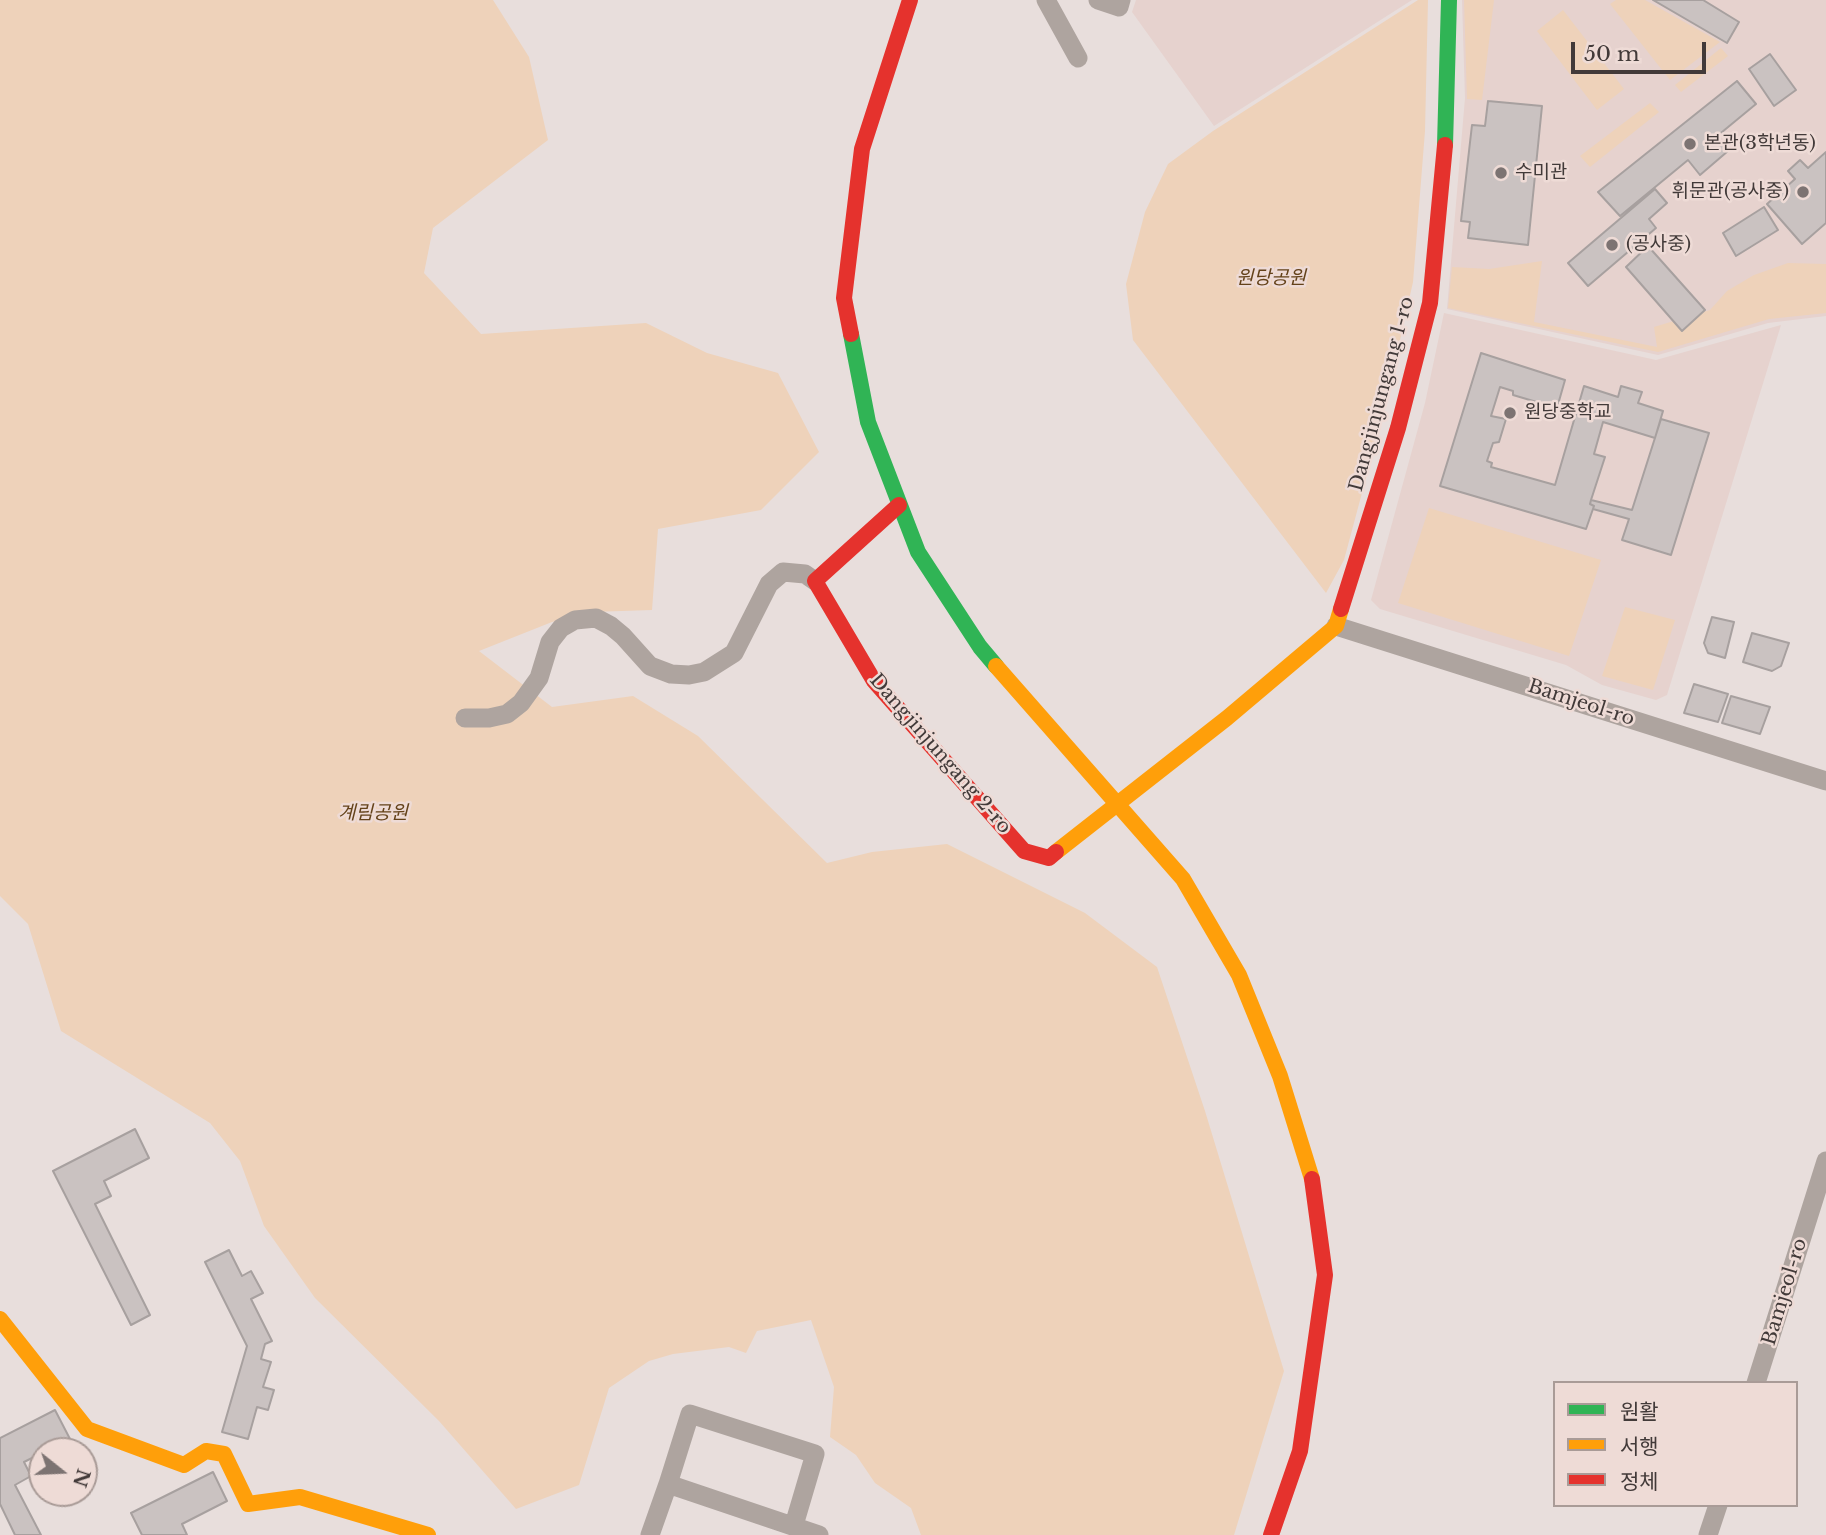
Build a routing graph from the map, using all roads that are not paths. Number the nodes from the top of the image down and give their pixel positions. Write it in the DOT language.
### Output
graph roads {
  1 [pos="910,0"];
  2 [pos="1046,0"];
  3 [pos="1098,0"];
  4 [pos="1121,0"];
  5 [pos="1449,0"];
  6 [pos="1078,58"];
  7 [pos="899,505"];
  8 [pos="815,581"];
  9 [pos="1336,626"];
  10 [pos="465,718"];
  11 [pos="1826,781"];
  12 [pos="1118,802"];
  13 [pos="1826,1161"];
  14 [pos="0,1319"];
  15 [pos="1757,1381"];
  16 [pos="668,1484"];
  17 [pos="1717,1507"];
  18 [pos="794,1525"];
  19 [pos="374,1527"];
  20 [pos="428,1535"];
  21 [pos="650,1535"];
  22 [pos="819,1535"];
  23 [pos="1271,1535"];
  24 [pos="1709,1535"];
  1 -- 7 [label="street"];
  2 -- 6 [label="street"];
  3 -- 4 [label="street"];
  5 -- 9 [label="street, Dangjinjungang 1-ro"];
  7 -- 8 [label="street"];
  7 -- 12 [label="street"];
  8 -- 10 [label="street"];
  8 -- 12 [label="street, Dangjinjungang 2-ro"];
  9 -- 11 [label="street, Bamjeol-ro"];
  9 -- 12 [label="street"];
  12 -- 23 [label="street"];
  13 -- 15 [label="street, Bamjeol-ro"];
  14 -- 19 [label="street"];
  16 -- 18 [label="street"];
  16 -- 18 [label="street"];
  16 -- 21 [label="street"];
  17 -- 24 [label="street"];
  18 -- 22 [label="street"];
  19 -- 20 [label="street"];
}
